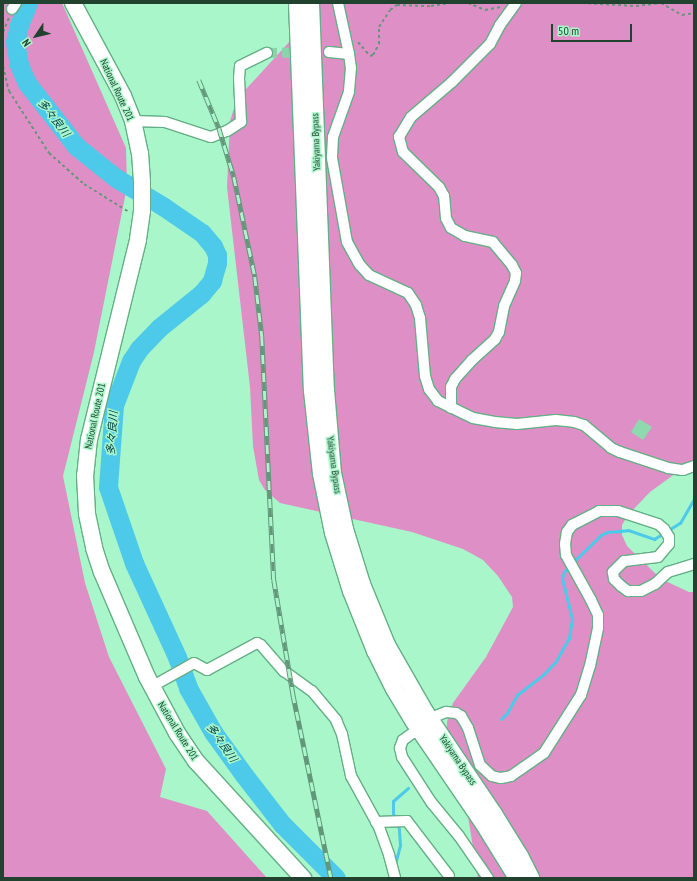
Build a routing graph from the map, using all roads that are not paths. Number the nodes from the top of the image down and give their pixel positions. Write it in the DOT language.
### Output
graph roads {
  1 [pos="74,3"];
  2 [pos="297,3"];
  3 [pos="311,3"];
  4 [pos="338,3"];
  5 [pos="516,3"];
  6 [pos="329,52"];
  7 [pos="267,53"];
  8 [pos="349,54"];
  9 [pos="133,121"];
  10 [pos="451,408"];
  11 [pos="694,466"];
  12 [pos="694,564"];
  13 [pos="157,684"];
  14 [pos="436,716"];
  15 [pos="414,732"];
  16 [pos="376,822"];
  17 [pos="449,876"];
  18 [pos="303,878"];
  19 [pos="395,878"];
  20 [pos="488,878"];
  21 [pos="517,878"];
  22 [pos="531,878"];
  1 -- 9 [label="highway, National Route 201"];
  2 -- 21 [label="highway, Yakiyama Bypass"];
  3 -- 22 [label="highway, Yakiyama Bypass"];
  4 -- 8 [label="street"];
  5 -- 10 [label="street"];
  6 -- 8 [label="street"];
  7 -- 9 [label="street"];
  8 -- 10 [label="street"];
  9 -- 13 [label="highway, National Route 201"];
  10 -- 11 [label="street"];
  12 -- 14 [label="street"];
  13 -- 16 [label="street"];
  13 -- 18 [label="highway, National Route 201"];
  15 -- 20 [label="street"];
  16 -- 17 [label="street"];
  16 -- 19 [label="street"];
}
